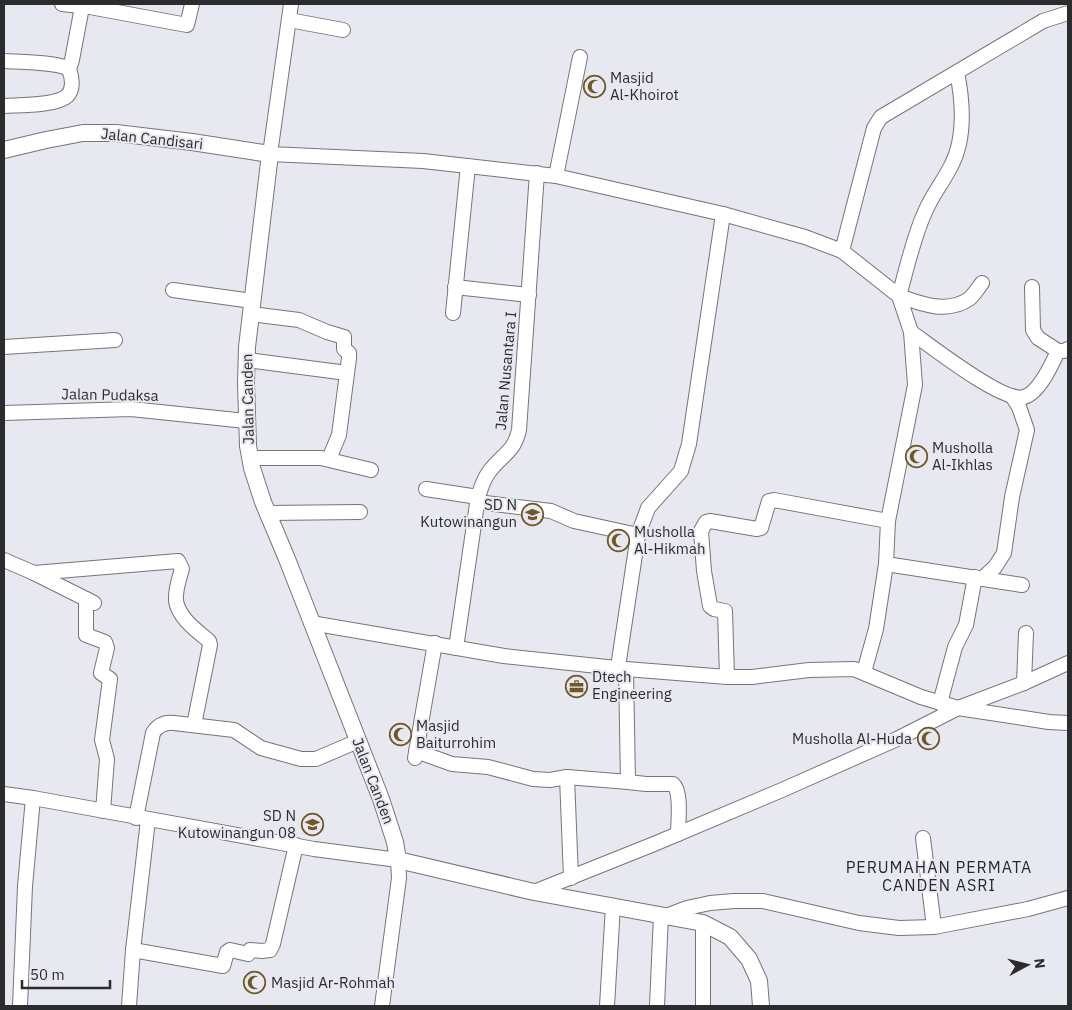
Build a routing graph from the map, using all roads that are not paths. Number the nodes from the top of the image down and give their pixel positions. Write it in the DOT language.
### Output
graph roads {
  1 [pos="62,4"];
  2 [pos="192,4"];
  3 [pos="291,4"];
  4 [pos="87,6"];
  5 [pos="1068,13"];
  6 [pos="289,20"];
  7 [pos="343,30"];
  8 [pos="580,57"];
  9 [pos="4,61"];
  10 [pos="69,69"];
  11 [pos="957,72"];
  12 [pos="4,106"];
  13 [pos="4,150"];
  14 [pos="270,154"];
  15 [pos="468,166"];
  16 [pos="537,173"];
  17 [pos="556,176"];
  18 [pos="723,214"];
  19 [pos="842,251"];
  20 [pos="982,283"];
  21 [pos="455,287"];
  22 [pos="1032,287"];
  23 [pos="173,290"];
  24 [pos="529,295"];
  25 [pos="899,296"];
  26 [pos="252,307"];
  27 [pos="452,313"];
  28 [pos="911,332"];
  29 [pos="115,340"];
  30 [pos="4,347"];
  31 [pos="1063,350"];
  32 [pos="247,360"];
  33 [pos="347,373"];
  34 [pos="1012,396"];
  35 [pos="4,413"];
  36 [pos="246,421"];
  37 [pos="250,458"];
  38 [pos="329,459"];
  39 [pos="371,470"];
  40 [pos="426,489"];
  41 [pos="478,500"];
  42 [pos="360,512"];
  43 [pos="267,513"];
  44 [pos="888,521"];
  45 [pos="638,535"];
  46 [pos="4,560"];
  47 [pos="886,564"];
  48 [pos="34,573"];
  49 [pos="979,578"];
  50 [pos="1022,584"];
  51 [pos="312,623"];
  52 [pos="1026,633"];
  53 [pos="435,643"];
  54 [pos="456,648"];
  55 [pos="1068,663"];
  56 [pos="622,668"];
  57 [pos="864,672"];
  58 [pos="727,677"];
  59 [pos="1024,683"];
  60 [pos="940,703"];
  61 [pos="958,708"];
  62 [pos="1068,723"];
  63 [pos="194,725"];
  64 [pos="358,741"];
  65 [pos="567,778"];
  66 [pos="628,782"];
  67 [pos="4,794"];
  68 [pos="33,798"];
  69 [pos="103,811"];
  70 [pos="142,819"];
  71 [pos="678,834"];
  72 [pos="923,838"];
  73 [pos="296,846"];
  74 [pos="398,860"];
  75 [pos="570,878"];
  76 [pos="534,892"];
  77 [pos="1068,898"];
  78 [pos="613,906"];
  79 [pos="663,916"];
  80 [pos="703,923"];
  81 [pos="934,927"];
  82 [pos="133,950"];
  83 [pos="20,1006"];
  84 [pos="129,1006"];
  85 [pos="382,1006"];
  86 [pos="607,1006"];
  87 [pos="657,1006"];
  88 [pos="702,1006"];
  89 [pos="761,1006"];
  1 -- 4 [label="street"];
  2 -- 4 [label="street"];
  3 -- 6 [label="street, Jalan Canden"];
  4 -- 10 [label="street"];
  5 -- 11 [label="street"];
  6 -- 7 [label="street"];
  6 -- 14 [label="street, Jalan Canden"];
  8 -- 17 [label="street"];
  9 -- 10 [label="street"];
  10 -- 12 [label="street"];
  11 -- 19 [label="street"];
  11 -- 25 [label="street"];
  13 -- 14 [label="street, Jalan Candisari"];
  14 -- 15 [label="street"];
  14 -- 26 [label="street, Jalan Canden"];
  15 -- 16 [label="street"];
  15 -- 21 [label="street"];
  16 -- 17 [label="street"];
  16 -- 24 [label="street, Jalan Nusantara I"];
  17 -- 18 [label="street"];
  18 -- 19 [label="street"];
  18 -- 45 [label="street"];
  19 -- 25 [label="street"];
  20 -- 25 [label="street"];
  21 -- 24 [label="street"];
  21 -- 27 [label="street"];
  22 -- 31 [label="street"];
  23 -- 26 [label="street"];
  24 -- 41 [label="street, Jalan Nusantara I"];
  25 -- 28 [label="street"];
  26 -- 32 [label="street, Jalan Canden"];
  26 -- 33 [label="street"];
  28 -- 34 [label="street"];
  28 -- 44 [label="street"];
  29 -- 30 [label="street"];
  31 -- 34 [label="street"];
  32 -- 33 [label="street"];
  32 -- 36 [label="street, Jalan Canden"];
  33 -- 38 [label="street"];
  34 -- 49 [label="street"];
  35 -- 36 [label="street, Jalan Pudaksa"];
  36 -- 37 [label="street, Jalan Canden"];
  37 -- 38 [label="street"];
  37 -- 43 [label="street, Jalan Canden"];
  38 -- 39 [label="street"];
  40 -- 41 [label="street"];
  41 -- 45 [label="street"];
  41 -- 54 [label="street, Jalan Nusantara I"];
  42 -- 43 [label="street"];
  43 -- 51 [label="street, Jalan Canden"];
  44 -- 47 [label="street"];
  44 -- 58 [label="street"];
  45 -- 56 [label="street"];
  46 -- 48 [label="street"];
  47 -- 49 [label="street"];
  47 -- 57 [label="street"];
  48 -- 63 [label="street"];
  48 -- 69 [label="street"];
  49 -- 50 [label="street"];
  49 -- 60 [label="street"];
  51 -- 53 [label="street"];
  51 -- 64 [label="street, Jalan Canden"];
  52 -- 59 [label="street"];
  53 -- 54 [label="street"];
  53 -- 65 [label="street"];
  54 -- 56 [label="street"];
  55 -- 59 [label="street"];
  56 -- 58 [label="street"];
  56 -- 66 [label="street"];
  57 -- 58 [label="street"];
  57 -- 60 [label="street"];
  59 -- 61 [label="street"];
  60 -- 61 [label="street"];
  61 -- 62 [label="street"];
  61 -- 71 [label="street"];
  63 -- 64 [label="street"];
  63 -- 70 [label="street"];
  64 -- 74 [label="street, Jalan Canden"];
  65 -- 66 [label="street"];
  65 -- 75 [label="street"];
  66 -- 71 [label="street"];
  67 -- 68 [label="street"];
  68 -- 69 [label="street"];
  68 -- 83 [label="street"];
  69 -- 70 [label="street"];
  70 -- 73 [label="street"];
  70 -- 82 [label="street"];
  71 -- 75 [label="street"];
  72 -- 81 [label="street"];
  73 -- 74 [label="street"];
  73 -- 82 [label="street"];
  74 -- 76 [label="street"];
  74 -- 85 [label="street"];
  75 -- 76 [label="street"];
  76 -- 78 [label="street"];
  77 -- 81 [label="street"];
  78 -- 79 [label="street"];
  78 -- 86 [label="street"];
  79 -- 80 [label="street"];
  79 -- 81 [label="street"];
  79 -- 87 [label="street"];
  80 -- 88 [label="street"];
  80 -- 89 [label="street"];
  82 -- 84 [label="street"];
}
